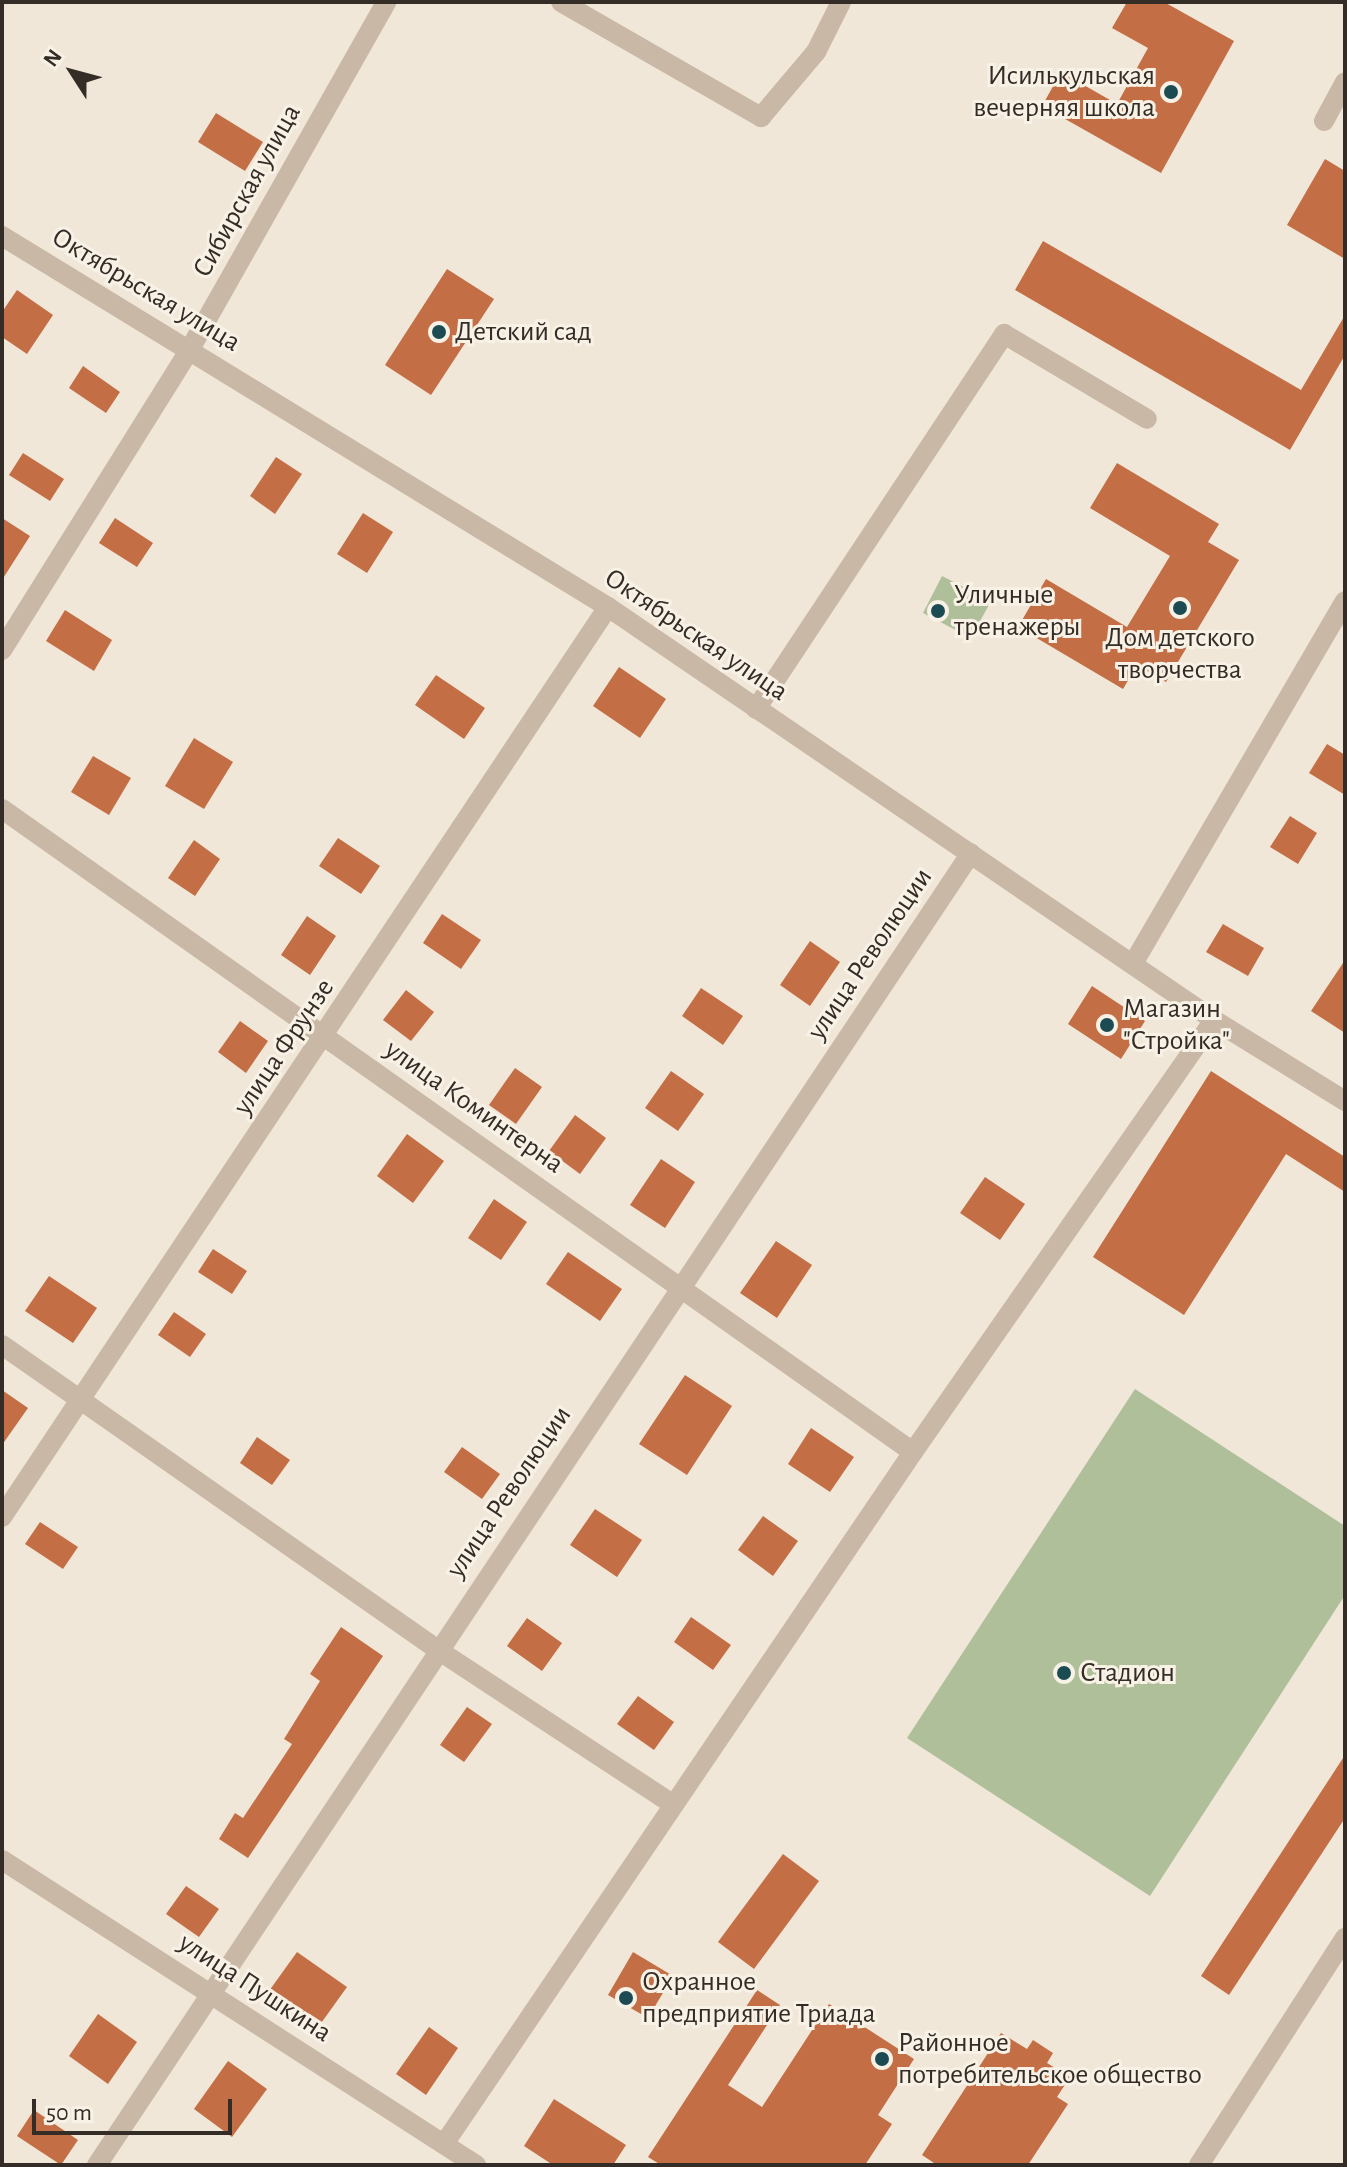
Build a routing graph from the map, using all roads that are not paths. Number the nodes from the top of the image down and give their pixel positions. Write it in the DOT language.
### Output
graph roads {
  1 [pos="386,2"];
  2 [pos="561,2"];
  3 [pos="841,2"];
  4 [pos="1345,82"];
  5 [pos="1324,121"];
  6 [pos="2,236"];
  7 [pos="190,349"];
  8 [pos="1147,419"];
  9 [pos="1345,601"];
  10 [pos="608,607"];
  11 [pos="2,650"];
  12 [pos="756,709"];
  13 [pos="2,809"];
  14 [pos="971,853"];
  15 [pos="1134,962"];
  16 [pos="1214,1020"];
  17 [pos="325,1037"];
  18 [pos="1345,1101"];
  19 [pos="680,1286"];
  20 [pos="2,1345"];
  21 [pos="79,1401"];
  22 [pos="913,1452"];
  23 [pos="2,1517"];
  24 [pos="438,1650"];
  25 [pos="674,1805"];
  26 [pos="2,1860"];
  27 [pos="1345,1938"];
  28 [pos="211,1993"];
  29 [pos="444,2144"];
  30 [pos="97,2165"];
  31 [pos="476,2165"];
  32 [pos="1199,2165"];
  1 -- 7 [label="street, Сибирская улица"];
  2 -- 3 [label="street"];
  4 -- 5 [label="street"];
  6 -- 7 [label="street, Октябрьская улица"];
  7 -- 10 [label="street, Октябрьская улица"];
  7 -- 11 [label="street, Сибирская улица"];
  8 -- 12 [label="street"];
  9 -- 15 [label="street"];
  10 -- 12 [label="street, Октябрьская улица"];
  10 -- 17 [label="street, улица Фрунзе"];
  12 -- 14 [label="street, Октябрьская улица"];
  13 -- 17 [label="street, улица Коминтерна"];
  14 -- 15 [label="street, Октябрьская улица"];
  14 -- 19 [label="street, улица Революции"];
  15 -- 16 [label="street, Октябрьская улица"];
  16 -- 18 [label="street, Октябрьская улица"];
  16 -- 22 [label="street"];
  17 -- 19 [label="street, улица Коминтерна"];
  17 -- 21 [label="street, улица Фрунзе"];
  19 -- 22 [label="street, улица Коминтерна"];
  19 -- 24 [label="street, улица Революции"];
  20 -- 21 [label="street"];
  21 -- 23 [label="street, улица Фрунзе"];
  21 -- 24 [label="street"];
  22 -- 25 [label="street"];
  24 -- 25 [label="street"];
  24 -- 28 [label="street, улица Революции"];
  25 -- 29 [label="street"];
  26 -- 28 [label="street, улица Пушкина"];
  27 -- 32 [label="street"];
  28 -- 29 [label="street, улица Пушкина"];
  28 -- 30 [label="street, улица Революции"];
  29 -- 31 [label="street, улица Пушкина"];
}
